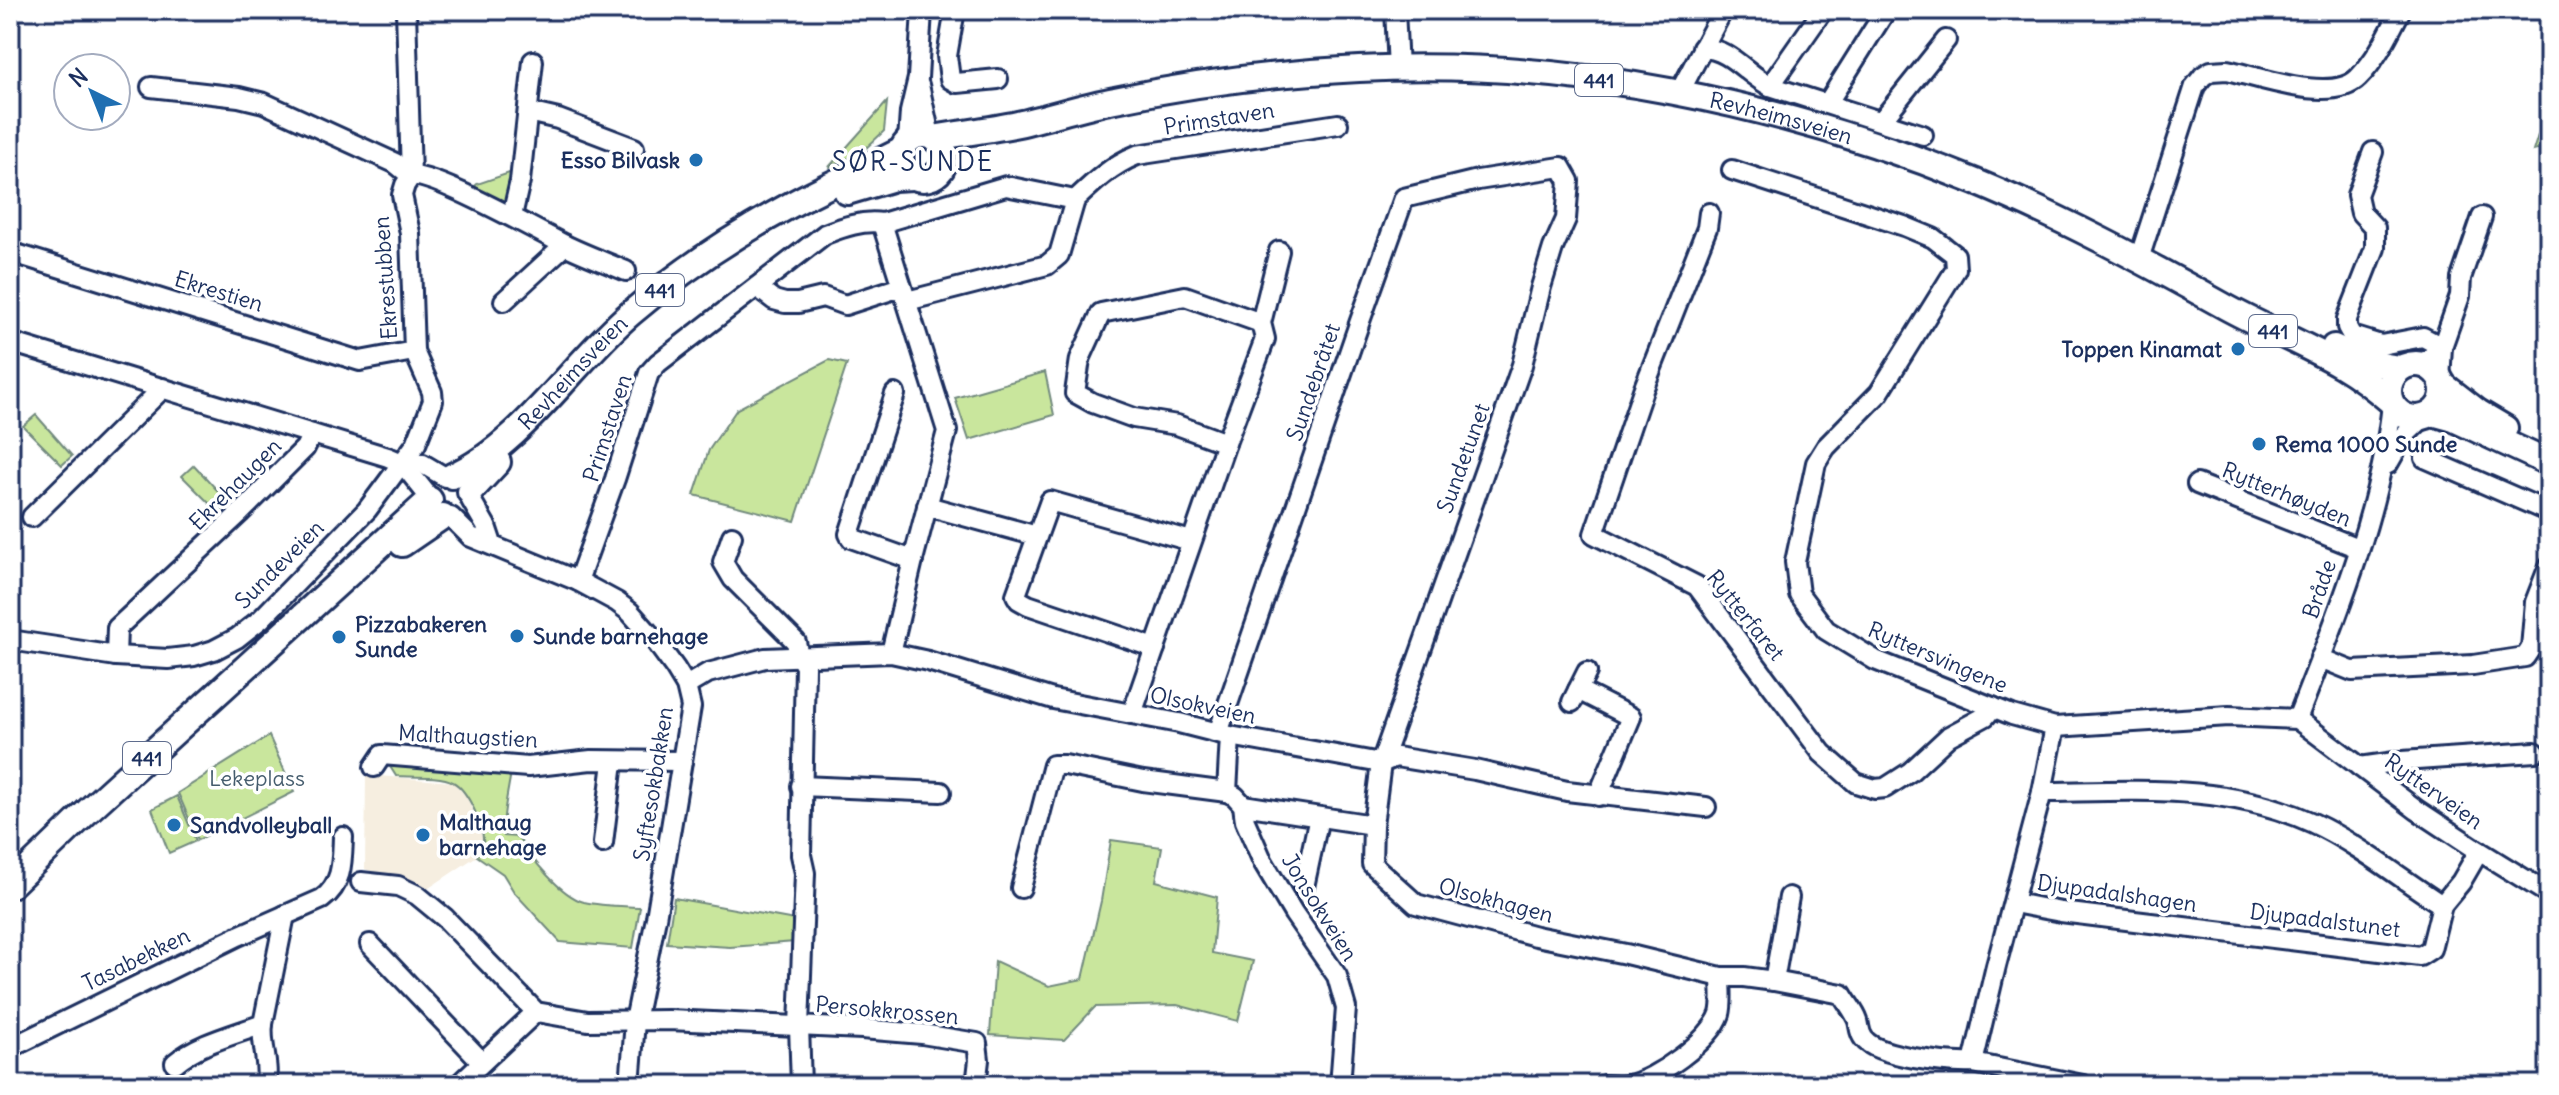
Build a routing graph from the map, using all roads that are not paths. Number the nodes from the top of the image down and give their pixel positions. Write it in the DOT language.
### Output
graph roads {
  1 [pos="406,10"];
  2 [pos="922,10"];
  3 [pos="955,10"];
  4 [pos="1395,10"];
  5 [pos="1723,10"];
  6 [pos="1823,10"];
  7 [pos="1886,10"];
  8 [pos="2401,10"];
  9 [pos="1946,40"];
  10 [pos="1702,48"];
  11 [pos="533,61"];
  12 [pos="1398,68"];
  13 [pos="998,79"];
  14 [pos="1770,86"];
  15 [pos="151,87"];
  16 [pos="1679,93"];
  17 [pos="1827,104"];
  18 [pos="528,112"];
  19 [pos="1882,120"];
  20 [pos="1017,124"];
  21 [pos="1338,124"];
  22 [pos="1923,135"];
  23 [pos="918,141"];
  24 [pos="634,148"];
  25 [pos="2373,152"];
  26 [pos="944,165"];
  27 [pos="1561,167"];
  28 [pos="1732,170"];
  29 [pos="411,176"];
  30 [pos="912,177"];
  31 [pos="1075,200"];
  32 [pos="1709,213"];
  33 [pos="512,216"];
  34 [pos="2482,217"];
  35 [pos="882,223"];
  36 [pos="565,245"];
  37 [pos="1279,251"];
  38 [pos="10,252"];
  39 [pos="2146,263"];
  40 [pos="626,271"];
  41 [pos="757,287"];
  42 [pos="904,294"];
  43 [pos="504,301"];
  44 [pos="1261,323"];
  45 [pos="10,342"];
  46 [pos="2442,347"];
  47 [pos="414,351"];
  48 [pos="2426,374"];
  49 [pos="163,388"];
  50 [pos="895,394"];
  51 [pos="2391,402"];
  52 [pos="2428,415"];
  53 [pos="312,434"];
  54 [pos="1226,443"];
  55 [pos="2549,452"];
  56 [pos="2425,458"];
  57 [pos="402,463"];
  58 [pos="2549,463"];
  59 [pos="2382,473"];
  60 [pos="2197,484"];
  61 [pos="460,486"];
  62 [pos="927,506"];
  63 [pos="438,508"];
  64 [pos="2549,512"];
  65 [pos="32,517"];
  66 [pos="732,536"];
  67 [pos="1037,536"];
  68 [pos="1191,541"];
  69 [pos="492,544"];
  70 [pos="2358,548"];
  71 [pos="913,560"];
  72 [pos="2549,566"];
  73 [pos="578,581"];
  74 [pos="10,640"];
  75 [pos="1155,648"];
  76 [pos="891,653"];
  77 [pos="116,656"];
  78 [pos="799,656"];
  79 [pos="2320,658"];
  80 [pos="1587,672"];
  81 [pos="686,686"];
  82 [pos="1993,707"];
  83 [pos="1132,714"];
  84 [pos="2297,719"];
  85 [pos="2055,727"];
  86 [pos="1224,734"];
  87 [pos="2535,752"];
  88 [pos="682,761"];
  89 [pos="613,762"];
  90 [pos="1381,763"];
  91 [pos="374,767"];
  92 [pos="2360,767"];
  93 [pos="801,786"];
  94 [pos="941,792"];
  95 [pos="1227,792"];
  96 [pos="2042,792"];
  97 [pos="1598,796"];
  98 [pos="1243,805"];
  99 [pos="1706,807"];
  100 [pos="1319,817"];
  101 [pos="1373,825"];
  102 [pos="343,837"];
  103 [pos="603,843"];
  104 [pos="2479,851"];
  105 [pos="41,854"];
  106 [pos="10,873"];
  107 [pos="361,882"];
  108 [pos="10,886"];
  109 [pos="1304,887"];
  110 [pos="1021,888"];
  111 [pos="2549,894"];
  112 [pos="1789,897"];
  113 [pos="2014,903"];
  114 [pos="2442,905"];
  115 [pos="285,915"];
  116 [pos="2215,930"];
  117 [pos="370,944"];
  118 [pos="1721,977"];
  119 [pos="1774,981"];
  120 [pos="536,1012"];
  121 [pos="635,1021"];
  122 [pos="263,1024"];
  123 [pos="799,1026"];
  124 [pos="10,1048"];
  125 [pos="482,1062"];
  126 [pos="175,1063"];
  127 [pos="1973,1063"];
  128 [pos="2059,1083"];
  129 [pos="265,1085"];
  130 [pos="458,1085"];
  131 [pos="630,1085"];
  132 [pos="801,1085"];
  133 [pos="976,1085"];
  134 [pos="1340,1085"];
  135 [pos="1604,1085"];
  136 [pos="2083,1085"];
  1 -- 29 [label="street, Ekrestubben"];
  2 -- 23 [label="street"];
  3 -- 13 [label="street"];
  4 -- 12 [label="street"];
  5 -- 10 [label="street"];
  6 -- 14 [label="street"];
  7 -- 17 [label="street"];
  8 -- 39 [label="street"];
  9 -- 19 [label="street"];
  10 -- 14 [label="street, Revheimsveien"];
  10 -- 16 [label="street"];
  11 -- 18 [label="street"];
  12 -- 16 [label="main road, Revheimsveien / 441"];
  12 -- 20 [label="main road, Revheimsveien / 441"];
  14 -- 17 [label="street, Revheimsveien"];
  15 -- 29 [label="street"];
  16 -- 39 [label="main road, Revheimsveien / 441"];
  17 -- 19 [label="street, Revheimsveien"];
  18 -- 24 [label="street"];
  18 -- 33 [label="street"];
  19 -- 22 [label="street, Revheimsveien"];
  20 -- 23 [label="main road, Revheimsveien / 441"];
  20 -- 26 [label="main road, Revheimsveien / 441"];
  21 -- 31 [label="street, Primstaven"];
  23 -- 26 [label="main road"];
  23 -- 30 [label="main road"];
  23 -- 61 [label="main road, Revheimsveien / 441"];
  25 -- 46 [label="street"];
  26 -- 30 [label="main road, 441"];
  27 -- 86 [label="street, Sundebråtet"];
  27 -- 90 [label="street, Sundetunet"];
  28 -- 82 [label="street, Ryttersvingene"];
  29 -- 33 [label="street"];
  29 -- 47 [label="street, Ekrestubben"];
  30 -- 61 [label="main road, Revheimsveien / 441"];
  31 -- 35 [label="street, Primstaven"];
  31 -- 42 [label="street"];
  32 -- 82 [label="street, Rytterfaret"];
  33 -- 36 [label="street"];
  34 -- 46 [label="street"];
  35 -- 41 [label="street, Primstaven"];
  35 -- 42 [label="street"];
  36 -- 40 [label="street"];
  36 -- 43 [label="street"];
  37 -- 44 [label="street"];
  38 -- 47 [label="street, Ekrestien"];
  39 -- 48 [label="main road, Revheimsveien / 441"];
  39 -- 51 [label="main road, Revheimsveien / 441"];
  41 -- 42 [label="street"];
  41 -- 73 [label="street, Primstaven"];
  42 -- 62 [label="street"];
  44 -- 54 [label="street"];
  44 -- 54 [label="street"];
  45 -- 49 [label="street"];
  46 -- 48 [label="street"];
  47 -- 57 [label="street, Ekrestubben"];
  48 -- 51 [label="main road"];
  48 -- 52 [label="main road"];
  48 -- 55 [label="main road, Revheimsveien / 441"];
  49 -- 53 [label="street"];
  49 -- 65 [label="street"];
  50 -- 71 [label="street"];
  51 -- 52 [label="main road, 441"];
  51 -- 59 [label="street, Bråde"];
  52 -- 58 [label="main road, 441"];
  52 -- 59 [label="street, Bråde"];
  53 -- 57 [label="street"];
  53 -- 77 [label="street, Ekrehaugen"];
  54 -- 68 [label="street"];
  56 -- 64 [label="street"];
  57 -- 61 [label="street"];
  57 -- 63 [label="street"];
  57 -- 77 [label="street, Sundeveien"];
  59 -- 70 [label="street, Bråde"];
  60 -- 70 [label="street, Rytterhøyden"];
  61 -- 63 [label="main road, 441"];
  61 -- 63 [label="main road, 441"];
  61 -- 69 [label="street"];
  62 -- 67 [label="street"];
  62 -- 71 [label="street"];
  63 -- 69 [label="street, Syftesokbakken"];
  63 -- 105 [label="main road, 441"];
  66 -- 78 [label="street"];
  67 -- 68 [label="street"];
  67 -- 75 [label="street"];
  68 -- 75 [label="street"];
  69 -- 73 [label="street, Syftesokbakken"];
  70 -- 79 [label="street, Bråde"];
  71 -- 76 [label="street"];
  72 -- 79 [label="street"];
  73 -- 81 [label="street, Syftesokbakken"];
  74 -- 77 [label="street, Sundeveien"];
  75 -- 83 [label="street"];
  76 -- 78 [label="street, Olsokveien"];
  76 -- 83 [label="street, Olsokveien"];
  78 -- 81 [label="street, Olsokveien"];
  78 -- 93 [label="street"];
  79 -- 84 [label="street, Bråde"];
  80 -- 97 [label="street"];
  81 -- 88 [label="street, Syftesokbakken"];
  82 -- 85 [label="street, Ryttersvingene"];
  83 -- 86 [label="street, Olsokveien"];
  84 -- 85 [label="street, Ryttersvingene"];
  84 -- 92 [label="street, Rytterveien"];
  85 -- 96 [label="street"];
  86 -- 90 [label="street, Olsokveien"];
  86 -- 95 [label="street"];
  87 -- 92 [label="street"];
  88 -- 89 [label="street, Malthaugstien"];
  88 -- 121 [label="street, Syftesokbakken"];
  89 -- 91 [label="street, Malthaugstien"];
  89 -- 103 [label="street"];
  90 -- 97 [label="street, Olsokveien"];
  90 -- 101 [label="street, Olsokhagen"];
  92 -- 104 [label="street, Rytterveien"];
  93 -- 94 [label="street"];
  93 -- 123 [label="street, Persokkrossen"];
  95 -- 98 [label="street"];
  95 -- 110 [label="street"];
  96 -- 113 [label="street"];
  96 -- 114 [label="street, Djupadalstunet"];
  97 -- 99 [label="street, Olsokveien"];
  98 -- 100 [label="street"];
  98 -- 134 [label="street, Jonsokveien"];
  100 -- 101 [label="street"];
  100 -- 109 [label="street, Jonsokveien"];
  101 -- 118 [label="street, Olsokhagen"];
  102 -- 115 [label="street, Tasabekken"];
  104 -- 111 [label="street, Rytterveien"];
  104 -- 114 [label="street, Djupadalstunet"];
  105 -- 106 [label="main road, 441"];
  105 -- 108 [label="main road, 441"];
  107 -- 120 [label="street"];
  112 -- 119 [label="street"];
  113 -- 116 [label="street, Djupadalshagen"];
  113 -- 127 [label="street"];
  114 -- 116 [label="street, Djupadalstunet"];
  115 -- 122 [label="street"];
  115 -- 124 [label="street, Tasabekken"];
  117 -- 125 [label="street"];
  118 -- 119 [label="street, Olsokhagen"];
  118 -- 135 [label="street"];
  119 -- 127 [label="street, Olsokhagen"];
  120 -- 121 [label="street, Persokkrossen"];
  120 -- 125 [label="street"];
  121 -- 123 [label="street, Persokkrossen"];
  121 -- 131 [label="street, Syftesokbakken"];
  122 -- 126 [label="street"];
  122 -- 129 [label="street"];
  123 -- 132 [label="street, Persokkrossen"];
  123 -- 133 [label="street, Persokkrossen"];
  125 -- 130 [label="street"];
  127 -- 128 [label="street"];
  128 -- 136 [label="street"];
}
